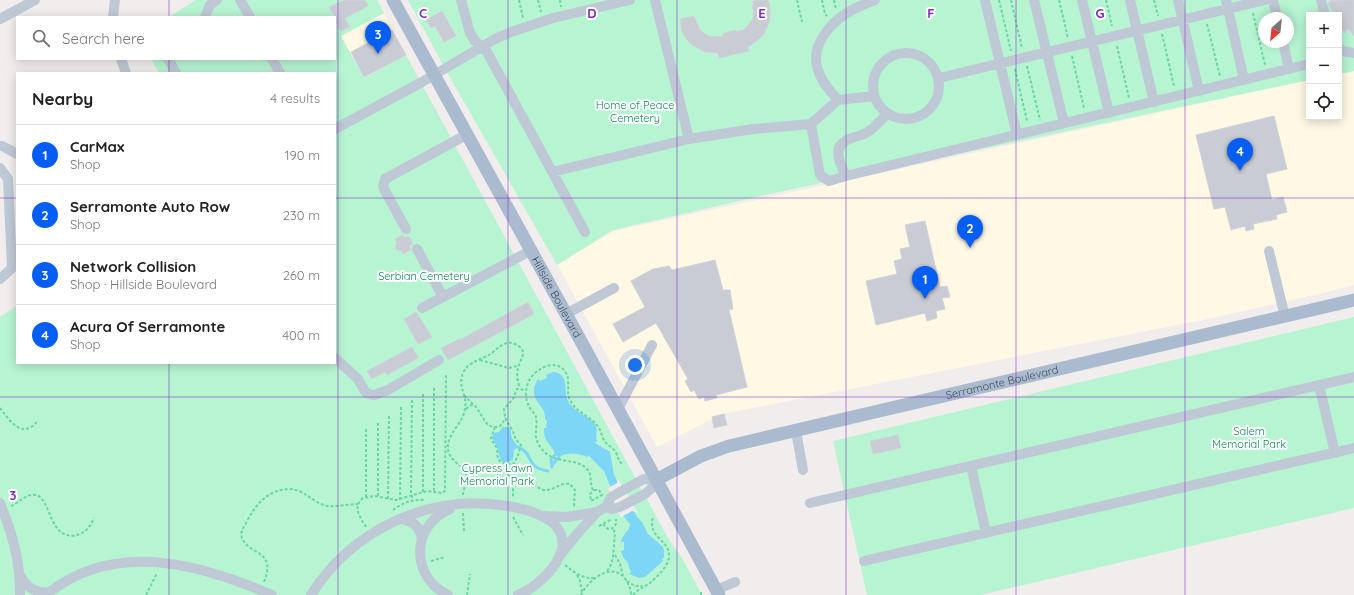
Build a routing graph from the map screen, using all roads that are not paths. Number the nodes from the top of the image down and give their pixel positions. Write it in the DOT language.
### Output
graph roads {
  1 [pos="35,0"];
  2 [pos="115,0"];
  3 [pos="217,0"];
  4 [pos="240,0"];
  5 [pos="393,0"];
  6 [pos="461,0"];
  7 [pos="630,0"];
  8 [pos="655,0"];
  9 [pos="875,0"];
  10 [pos="985,0"];
  11 [pos="1034,0"];
  12 [pos="1082,0"];
  13 [pos="1130,0"];
  14 [pos="1178,0"];
  15 [pos="1265,0"];
  16 [pos="1273,0"];
  17 [pos="1321,0"];
  18 [pos="1227,5"];
  19 [pos="1276,12"];
  20 [pos="1324,12"];
  21 [pos="113,16"];
  22 [pos="204,16"];
  23 [pos="249,16"];
  24 [pos="0,19"];
  25 [pos="1182,20"];
  26 [pos="1137,31"];
  27 [pos="1092,42"];
  28 [pos="482,47"];
  29 [pos="1285,48"];
  30 [pos="1342,50"];
  31 [pos="1047,53"];
  32 [pos="1354,53"];
  33 [pos="1342,56"];
  34 [pos="121,60"];
  35 [pos="169,60"];
  36 [pos="273,60"];
  37 [pos="1000,64"];
  38 [pos="1306,65"];
  39 [pos="1290,69"];
  40 [pos="126,72"];
  41 [pos="175,72"];
  42 [pos="279,72"];
  43 [pos="434,75"];
  44 [pos="939,78"];
  45 [pos="1244,80"];
  46 [pos="1200,91"];
  47 [pos="874,96"];
  48 [pos="838,100"];
  49 [pos="1154,102"];
  50 [pos="1109,113"];
  51 [pos="887,114"];
  52 [pos="1064,123"];
  53 [pos="811,124"];
  54 [pos="336,128"];
  55 [pos="466,135"];
  56 [pos="1017,135"];
  57 [pos="689,139"];
  58 [pos="0,146"];
  59 [pos="16,153"];
  60 [pos="0,168"];
  61 [pos="552,172"];
  62 [pos="846,176"];
  63 [pos="406,230"];
  64 [pos="585,232"];
  65 [pos="417,249"];
  66 [pos="1269,250"];
  67 [pos="530,251"];
  68 [pos="0,279"];
  69 [pos="614,288"];
  70 [pos="443,297"];
  71 [pos="1354,300"];
  72 [pos="422,308"];
  73 [pos="566,314"];
  74 [pos="1286,317"];
  75 [pos="652,345"];
  76 [pos="336,359"];
  77 [pos="439,360"];
  78 [pos="1354,377"];
  79 [pos="1319,385"];
  80 [pos="618,409"];
  81 [pos="796,431"];
  82 [pos="1354,448"];
  83 [pos="1335,453"];
  84 [pos="971,466"];
  85 [pos="803,470"];
  86 [pos="656,480"];
  87 [pos="810,503"];
  88 [pos="463,504"];
  89 [pos="1,506"];
  90 [pos="607,507"];
  91 [pos="542,516"];
  92 [pos="400,519"];
  93 [pos="986,533"];
  94 [pos="422,539"];
  95 [pos="559,557"];
  96 [pos="864,561"];
  97 [pos="20,574"];
  98 [pos="735,582"];
  99 [pos="717,592"];
  100 [pos="48,593"];
  101 [pos="443,593"];
  102 [pos="20,595"];
  103 [pos="272,595"];
  104 [pos="311,595"];
  105 [pos="518,595"];
  1 -- 24 [label="lane"];
  2 -- 21 [label="lane"];
  3 -- 22 [label="lane"];
  4 -- 23 [label="lane"];
  5 -- 43 [label="main road, Hillside Boulevard"];
  6 -- 28 [label="lane"];
  7 -- 28 [label="lane"];
  8 -- 57 [label="lane"];
  9 -- 48 [label="lane"];
  10 -- 37 [label="lane"];
  11 -- 31 [label="lane"];
  12 -- 27 [label="lane"];
  13 -- 26 [label="lane"];
  14 -- 25 [label="lane"];
  15 -- 18 [label="lane"];
  16 -- 19 [label="lane"];
  17 -- 20 [label="lane"];
  18 -- 25 [label="lane"];
  18 -- 45 [label="lane"];
  25 -- 26 [label="lane"];
  25 -- 46 [label="lane"];
  26 -- 27 [label="lane"];
  26 -- 49 [label="lane"];
  27 -- 31 [label="lane"];
  27 -- 50 [label="lane"];
  28 -- 43 [label="lane"];
  28 -- 61 [label="lane"];
  29 -- 39 [label="lane"];
  30 -- 32 [label="lane"];
  31 -- 37 [label="lane"];
  31 -- 52 [label="lane"];
  32 -- 33 [label="lane"];
  34 -- 40 [label="lane"];
  35 -- 41 [label="lane"];
  36 -- 42 [label="lane"];
  37 -- 44 [label="lane"];
  37 -- 56 [label="lane"];
  38 -- 39 [label="lane"];
  39 -- 45 [label="lane"];
  43 -- 54 [label="lane"];
  43 -- 55 [label="main road, Hillside Boulevard"];
  44 -- 47 [label="lane"];
  44 -- 51 [label="lane"];
  45 -- 46 [label="lane"];
  46 -- 49 [label="lane"];
  47 -- 48 [label="lane"];
  47 -- 51 [label="lane"];
  48 -- 53 [label="lane"];
  49 -- 50 [label="lane"];
  50 -- 52 [label="lane"];
  51 -- 62 [label="lane"];
  52 -- 56 [label="lane"];
  53 -- 57 [label="lane"];
  53 -- 62 [label="lane"];
  55 -- 63 [label="lane"];
  55 -- 67 [label="main road, Hillside Boulevard"];
  56 -- 62 [label="lane"];
  57 -- 61 [label="lane"];
  58 -- 59 [label="lane"];
  60 -- 68 [label="lane"];
  61 -- 64 [label="lane"];
  65 -- 70 [label="lane"];
  66 -- 74 [label="lane"];
  67 -- 70 [label="lane"];
  67 -- 73 [label="main road, Hillside Boulevard"];
  69 -- 73 [label="lane"];
  70 -- 72 [label="lane"];
  71 -- 74 [label="main road, Serramonte Boulevard"];
  73 -- 80 [label="main road, Hillside Boulevard"];
  74 -- 81 [label="main road, Serramonte Boulevard"];
  75 -- 80 [label="lane"];
  76 -- 77 [label="lane"];
  78 -- 79 [label="lane"];
  79 -- 83 [label="lane"];
  79 -- 84 [label="lane"];
  80 -- 86 [label="main road, Hillside Boulevard"];
  81 -- 85 [label="lane"];
  81 -- 86 [label="main road, Serramonte Boulevard"];
  82 -- 83 [label="lane"];
  83 -- 93 [label="lane"];
  84 -- 87 [label="lane"];
  84 -- 93 [label="lane"];
  86 -- 90 [label="lane"];
  86 -- 90 [label="lane"];
  86 -- 99 [label="main road, Hillside Boulevard"];
  88 -- 91 [label="lane"];
  88 -- 92 [label="lane"];
  88 -- 94 [label="lane"];
  89 -- 97 [label="lane"];
  90 -- 91 [label="lane"];
  90 -- 95 [label="lane"];
  91 -- 95 [label="lane"];
  92 -- 94 [label="lane"];
  92 -- 104 [label="lane"];
  93 -- 96 [label="lane"];
  94 -- 101 [label="lane"];
  95 -- 105 [label="lane"];
  97 -- 100 [label="lane"];
  97 -- 102 [label="lane"];
  98 -- 99 [label="lane"];
  100 -- 103 [label="lane"];
}
